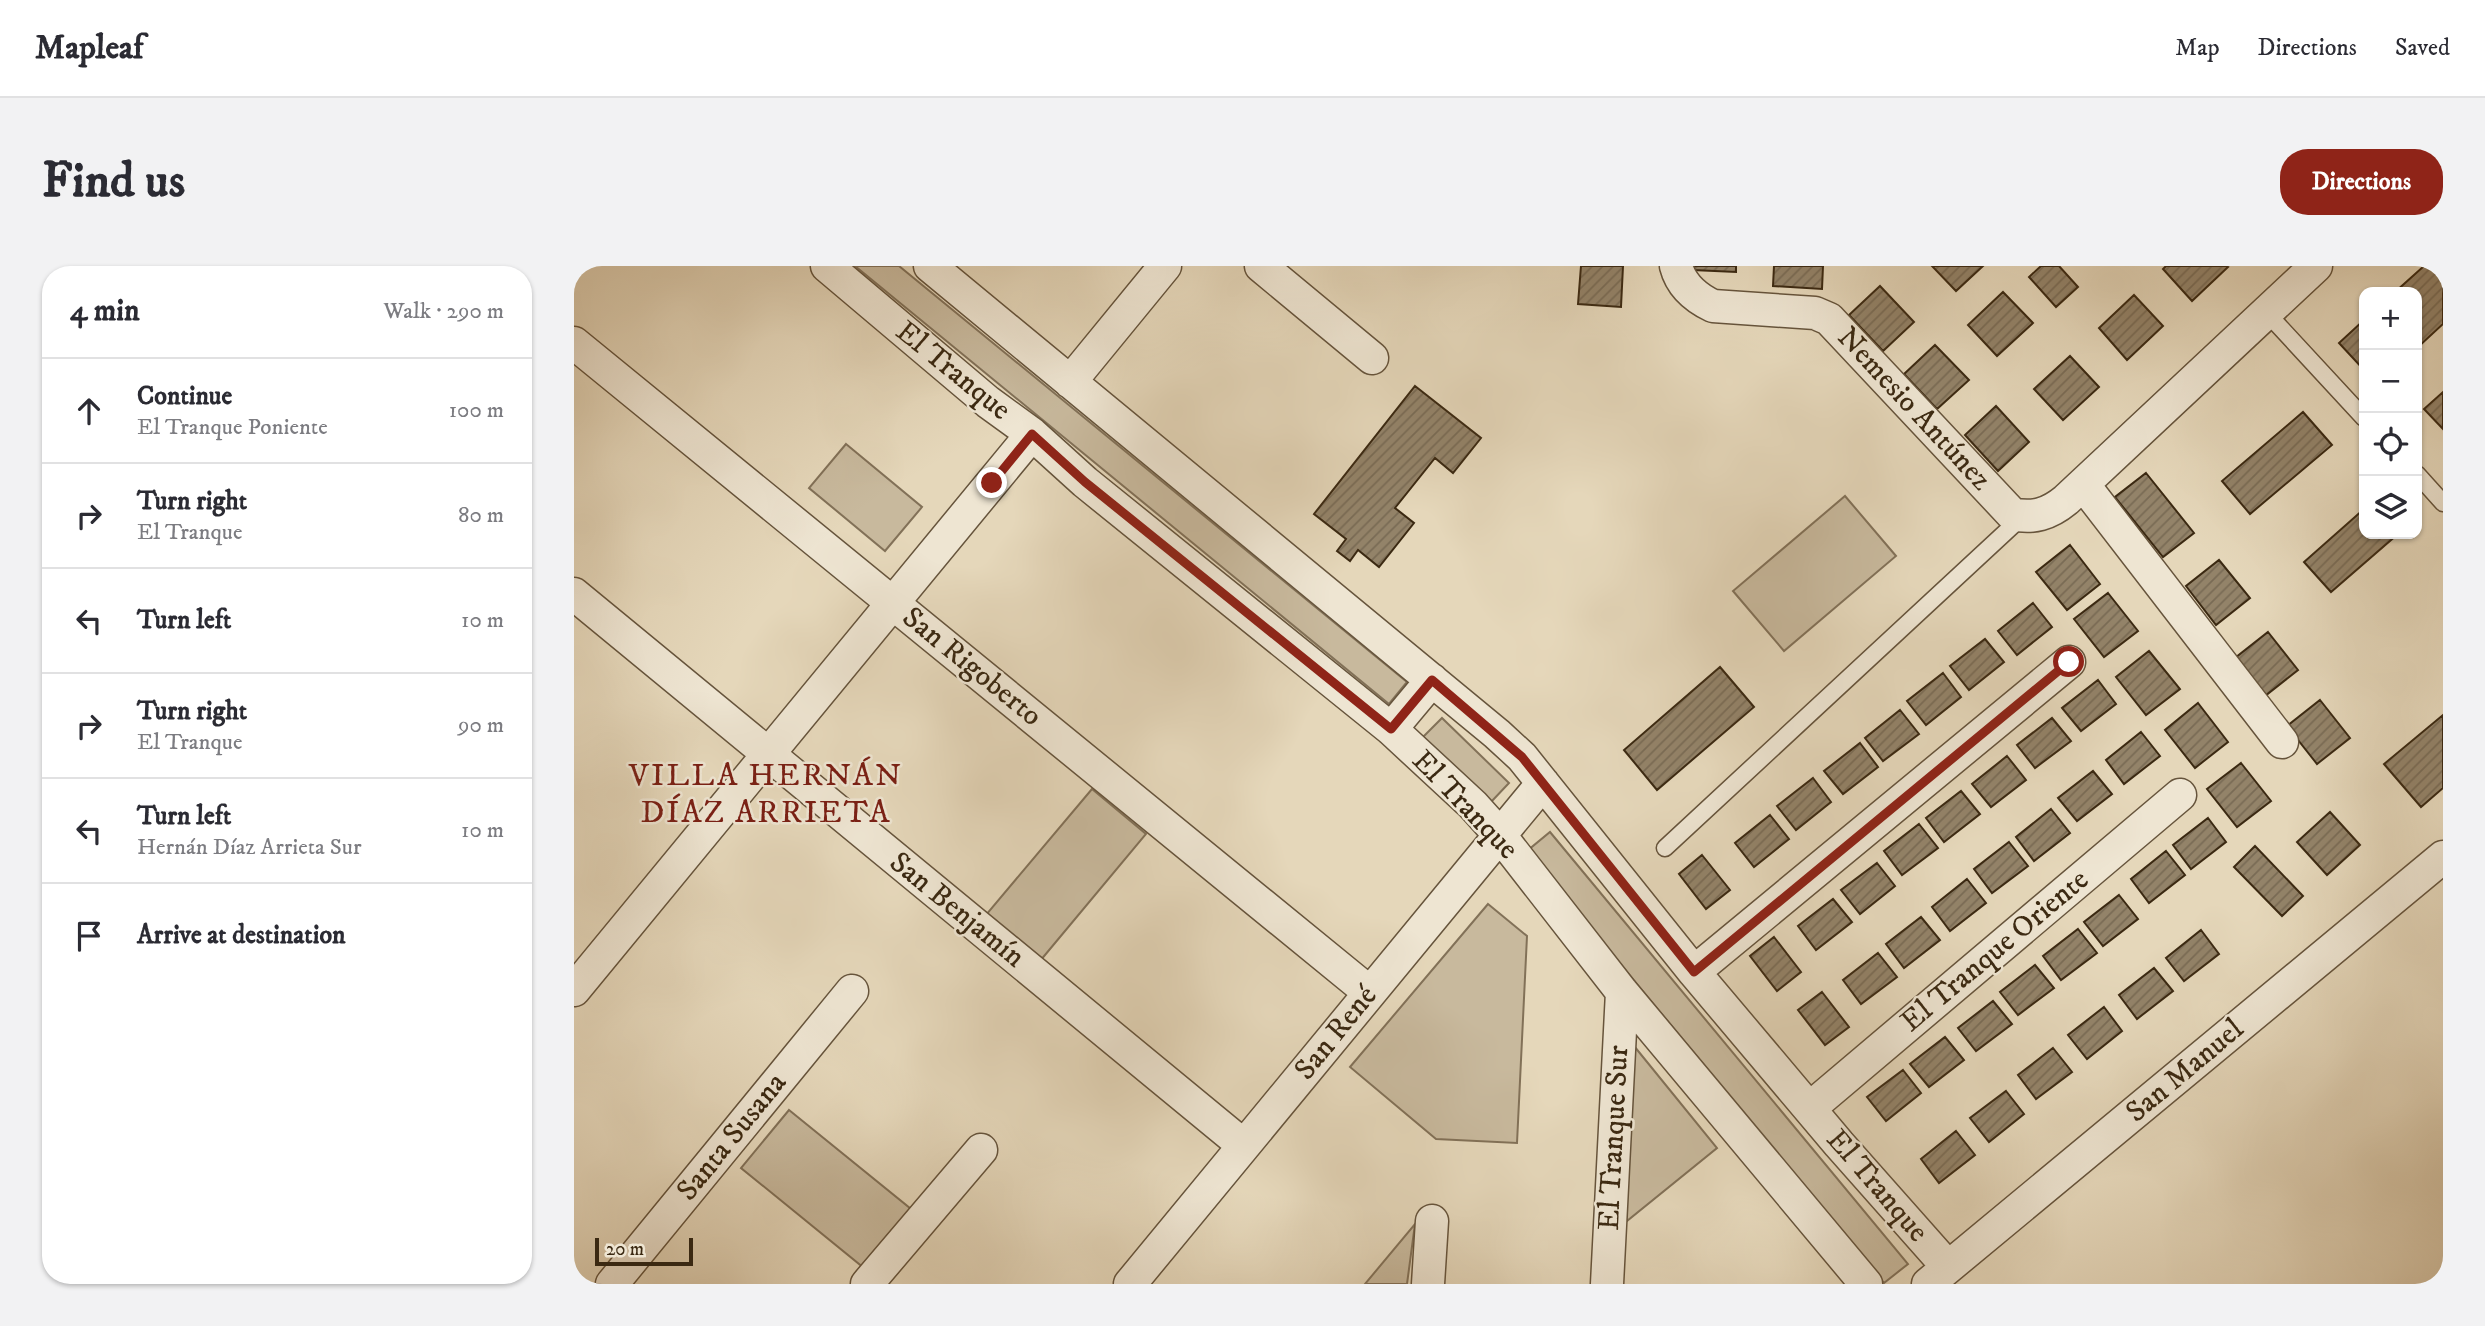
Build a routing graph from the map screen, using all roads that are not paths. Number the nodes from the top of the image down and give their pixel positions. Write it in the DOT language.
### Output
graph roads {
  1 [pos="827,266"];
  2 [pos="930,266"];
  3 [pos="1165,266"];
  4 [pos="1261,266"];
  5 [pos="1676,266"];
  6 [pos="2316,266"];
  7 [pos="2266,312"];
  8 [pos="574,343"];
  9 [pos="1372,358"];
  10 [pos="1070,382"];
  11 [pos="2359,413"];
  12 [pos="1032,434"];
  13 [pos="2419,476"];
  14 [pos="2083,484"];
  15 [pos="2443,503"];
  16 [pos="2013,510"];
  17 [pos="574,594"];
  18 [pos="893,602"];
  19 [pos="2069,662"];
  20 [pos="1432,680"];
  21 [pos="1391,729"];
  22 [pos="2283,742"];
  23 [pos="769,754"];
  24 [pos="1543,783"];
  25 [pos="2180,795"];
  26 [pos="1499,834"];
  27 [pos="1665,848"];
  28 [pos="2443,857"];
  29 [pos="1694,972"];
  30 [pos="574,990"];
  31 [pos="852,991"];
  32 [pos="1369,992"];
  33 [pos="1622,992"];
  34 [pos="1810,1108"];
  35 [pos="1243,1145"];
  36 [pos="981,1150"];
  37 [pos="1432,1221"];
  38 [pos="1938,1276"];
  39 [pos="612,1284"];
  40 [pos="867,1284"];
  41 [pos="1130,1284"];
  42 [pos="1428,1284"];
  43 [pos="1606,1284"];
  44 [pos="1867,1284"];
  1 -- 12 [label="street, El Tranque"];
  2 -- 10 [label="street, El Tranque"];
  3 -- 10 [label="street"];
  4 -- 9 [label="street"];
  5 -- 16 [label="street, Nemesio Antúnez"];
  6 -- 7 [label="street"];
  7 -- 11 [label="lane"];
  7 -- 14 [label="street"];
  8 -- 18 [label="street, San Rigoberto"];
  10 -- 20 [label="street, El Tranque"];
  12 -- 18 [label="street"];
  12 -- 21 [label="street, El Tranque"];
  13 -- 15 [label="lane"];
  14 -- 16 [label="street"];
  14 -- 22 [label="street"];
  16 -- 27 [label="lane"];
  17 -- 23 [label="street, San Benjamín"];
  18 -- 23 [label="street"];
  18 -- 32 [label="street, San Rigoberto"];
  19 -- 29 [label="street"];
  20 -- 21 [label="street"];
  20 -- 24 [label="street, El Tranque"];
  21 -- 26 [label="street, El Tranque"];
  23 -- 30 [label="street"];
  23 -- 35 [label="street, San Benjamín"];
  24 -- 26 [label="street, San René"];
  24 -- 29 [label="street, El Tranque"];
  25 -- 34 [label="street, El Tranque Oriente"];
  26 -- 32 [label="street, San René"];
  26 -- 33 [label="street, El Tranque"];
  28 -- 38 [label="street, San Manuel"];
  29 -- 34 [label="street, El Tranque"];
  31 -- 39 [label="street, Santa Susana"];
  32 -- 35 [label="street, San René"];
  33 -- 43 [label="street, El Tranque Sur"];
  33 -- 44 [label="street, El Tranque"];
  34 -- 38 [label="street, El Tranque"];
  35 -- 41 [label="street, San René"];
  36 -- 40 [label="street"];
  37 -- 42 [label="street"];
}
